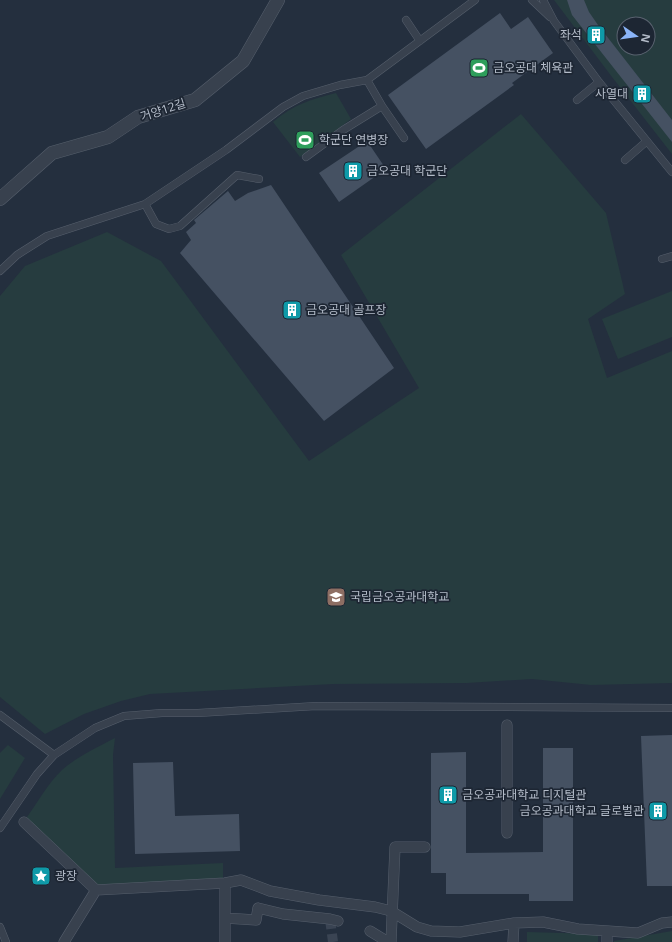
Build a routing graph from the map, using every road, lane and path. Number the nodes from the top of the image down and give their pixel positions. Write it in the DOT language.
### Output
graph roads {
  1 [pos="278,0"];
  2 [pos="475,0"];
  3 [pos="532,0"];
  4 [pos="544,0"];
  5 [pos="406,20"];
  6 [pos="554,21"];
  7 [pos="420,41"];
  8 [pos="367,80"];
  9 [pos="599,82"];
  10 [pos="577,100"];
  11 [pos="382,106"];
  12 [pos="404,138"];
  13 [pos="647,141"];
  14 [pos="306,156"];
  15 [pos="625,160"];
  16 [pos="672,172"];
  17 [pos="259,179"];
  18 [pos="0,199"];
  19 [pos="145,204"];
  20 [pos="672,256"];
  21 [pos="662,259"];
  22 [pos="0,271"];
  23 [pos="672,708"];
  24 [pos="0,715"];
  25 [pos="507,725"];
  26 [pos="54,754"];
  27 [pos="24,822"];
  28 [pos="0,828"];
  29 [pos="507,832"];
  30 [pos="425,847"];
  31 [pos="225,883"];
  32 [pos="96,890"];
  33 [pos="319,900"];
  34 [pos="391,911"];
  35 [pos="225,918"];
  36 [pos="319,918"];
  37 [pos="338,921"];
  38 [pos="672,922"];
  39 [pos="514,923"];
  40 [pos="0,929"];
  41 [pos="370,931"];
  42 [pos="607,937"];
  43 [pos="6,942"];
  44 [pos="64,942"];
  45 [pos="225,942"];
  46 [pos="390,942"];
  47 [pos="513,942"];
  1 -- 18 [label="street, 거양12길"];
  2 -- 7 [label="lane"];
  3 -- 6 [label="lane"];
  4 -- 6 [label="lane"];
  5 -- 7 [label="lane"];
  6 -- 9 [label="lane"];
  7 -- 8 [label="lane"];
  8 -- 11 [label="lane"];
  8 -- 19 [label="lane"];
  9 -- 10 [label="lane"];
  9 -- 13 [label="lane"];
  11 -- 12 [label="lane"];
  11 -- 14 [label="lane"];
  13 -- 15 [label="lane"];
  13 -- 16 [label="lane"];
  17 -- 19 [label="lane"];
  19 -- 22 [label="lane"];
  20 -- 21 [label="lane"];
  23 -- 26 [label="lane"];
  24 -- 26 [label="lane"];
  25 -- 29 [label="street"];
  26 -- 28 [label="lane"];
  27 -- 32 [label="street"];
  30 -- 34 [label="street"];
  31 -- 32 [label="street"];
  31 -- 33 [label="street"];
  31 -- 35 [label="street"];
  32 -- 44 [label="street"];
  33 -- 34 [label="street"];
  33 -- 36 [label="street"];
  34 -- 39 [label="street"];
  34 -- 46 [label="street"];
  35 -- 36 [label="street"];
  35 -- 45 [label="street"];
  36 -- 37 [label="street"];
  38 -- 42 [label="street"];
  39 -- 42 [label="street"];
  39 -- 47 [label="street"];
  40 -- 43 [label="lane"];
  41 -- 46 [label="street"];
}
